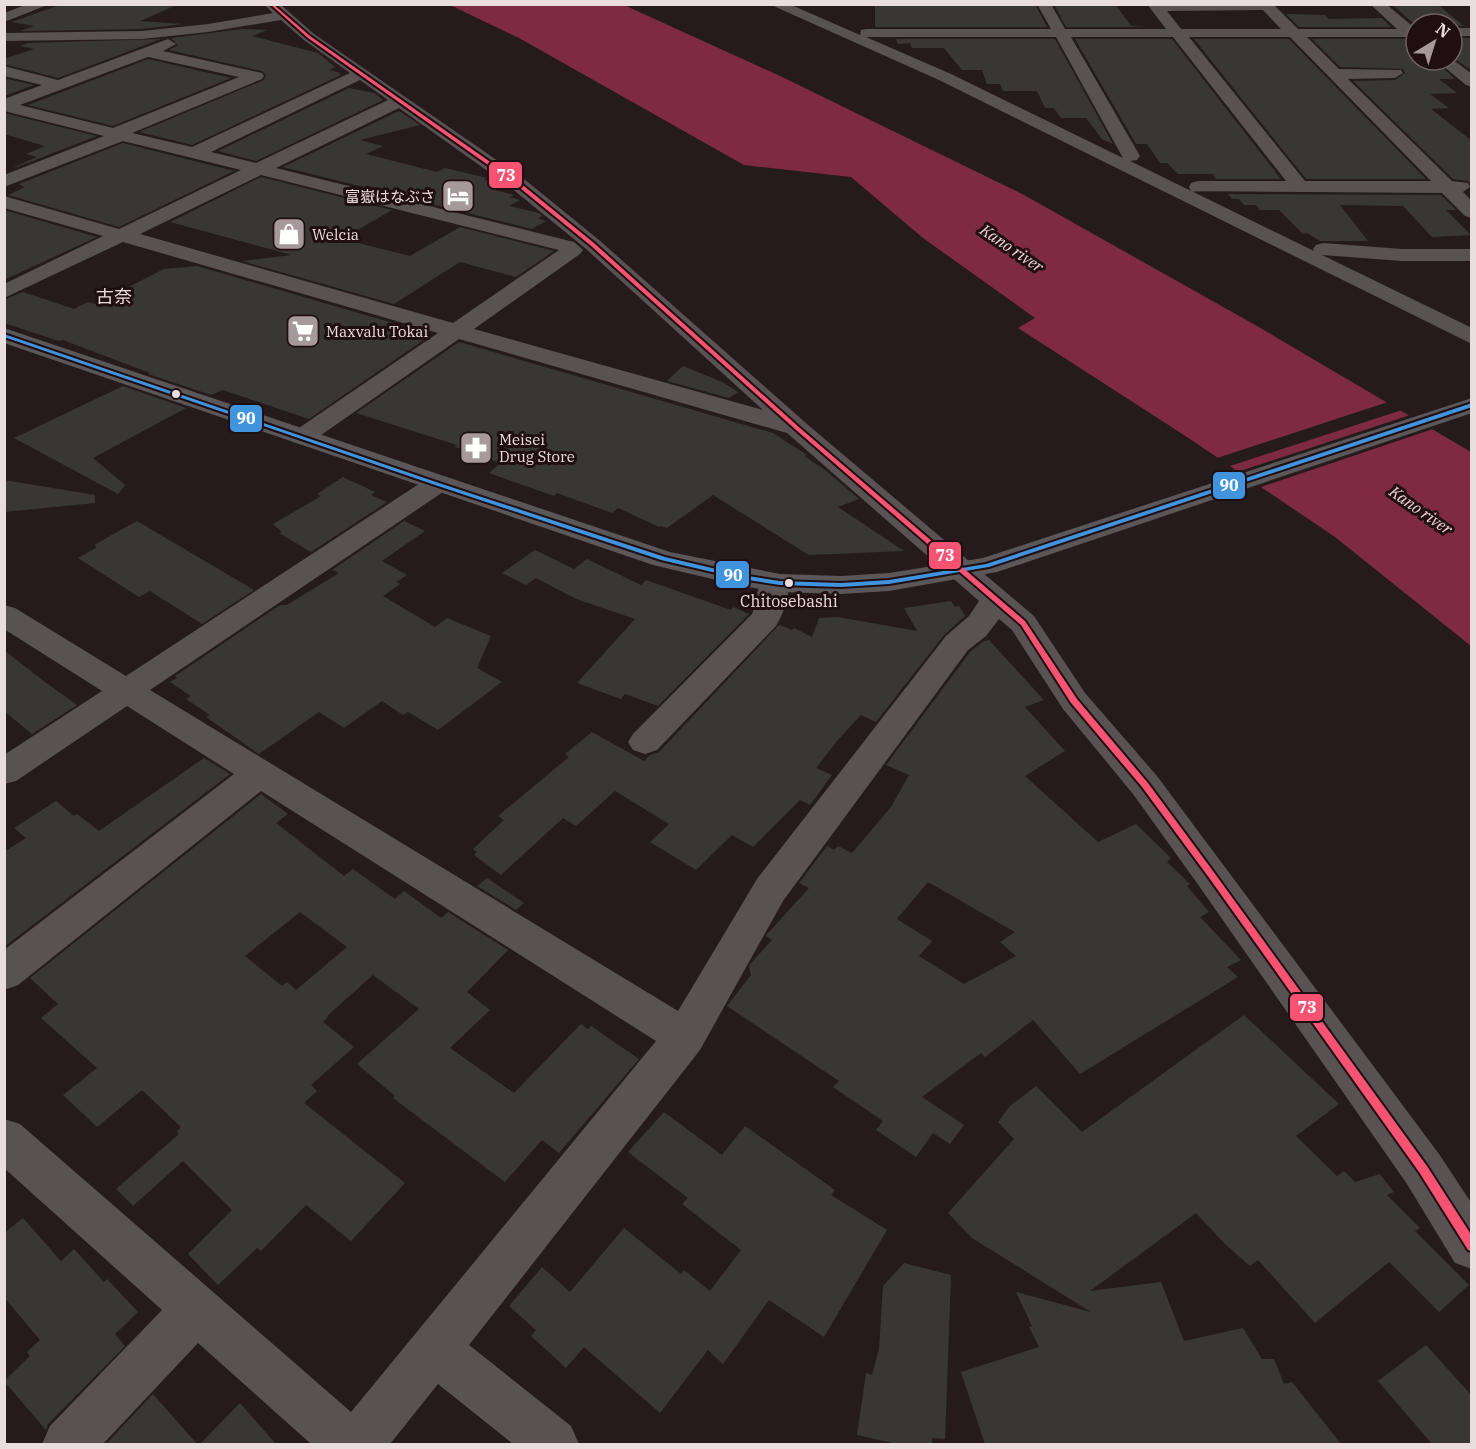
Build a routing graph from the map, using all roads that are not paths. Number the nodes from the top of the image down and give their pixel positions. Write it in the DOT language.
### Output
graph roads {
  1 [pos="43,4"];
  2 [pos="776,4"];
  3 [pos="796,4"];
  4 [pos="1044,4"];
  5 [pos="1377,4"];
  6 [pos="1155,5"];
  7 [pos="1266,5"];
  8 [pos="276,10"];
  9 [pos="823,10"];
  10 [pos="936,14"];
  11 [pos="4,18"];
  12 [pos="1404,26"];
  13 [pos="208,28"];
  14 [pos="866,33"];
  15 [pos="942,33"];
  16 [pos="1061,33"];
  17 [pos="1177,33"];
  18 [pos="1293,33"];
  19 [pos="1404,34"];
  20 [pos="4,37"];
  21 [pos="147,52"];
  22 [pos="951,61"];
  23 [pos="4,71"];
  24 [pos="1459,72"];
  25 [pos="1334,74"];
  26 [pos="1395,74"];
  27 [pos="363,75"];
  28 [pos="1472,82"];
  29 [pos="60,85"];
  30 [pos="400,101"];
  31 [pos="4,106"];
  32 [pos="120,134"];
  33 [pos="195,153"];
  34 [pos="1131,156"];
  35 [pos="260,170"];
  36 [pos="4,182"];
  37 [pos="1198,187"];
  38 [pos="1300,187"];
  39 [pos="1447,187"];
  40 [pos="1472,187"];
  41 [pos="4,202"];
  42 [pos="1472,212"];
  43 [pos="125,235"];
  44 [pos="1323,249"];
  45 [pos="1472,255"];
  46 [pos="4,292"];
  47 [pos="1460,316"];
  48 [pos="454,331"];
  49 [pos="4,335"];
  50 [pos="1472,337"];
  51 [pos="1472,405"];
  52 [pos="798,429"];
  53 [pos="302,437"];
  54 [pos="437,484"];
  55 [pos="964,570"];
  56 [pos="774,582"];
  57 [pos="995,597"];
  58 [pos="4,615"];
  59 [pos="128,690"];
  60 [pos="645,742"];
  61 [pos="4,772"];
  62 [pos="261,772"];
  63 [pos="4,974"];
  64 [pos="685,1037"];
  65 [pos="4,1139"];
  66 [pos="1472,1246"];
  67 [pos="196,1309"];
  68 [pos="436,1350"];
  69 [pos="68,1444"];
  70 [pos="349,1444"];
  71 [pos="358,1444"];
  72 [pos="553,1444"];
  1 -- 11 [label="street"];
  2 -- 50 [label="street"];
  3 -- 9 [label="street"];
  4 -- 16 [label="street"];
  5 -- 12 [label="street"];
  6 -- 7 [label="street"];
  6 -- 17 [label="street"];
  7 -- 18 [label="street"];
  8 -- 13 [label="street"];
  8 -- 27 [label="street"];
  9 -- 14 [label="street"];
  10 -- 15 [label="street"];
  13 -- 20 [label="street"];
  13 -- 21 [label="street"];
  14 -- 15 [label="street"];
  14 -- 22 [label="street"];
  15 -- 16 [label="street"];
  15 -- 22 [label="street"];
  16 -- 17 [label="street"];
  16 -- 34 [label="street"];
  17 -- 18 [label="street"];
  17 -- 38 [label="street"];
  18 -- 19 [label="street"];
  18 -- 25 [label="street"];
  21 -- 29 [label="street"];
  21 -- 32 [label="street"];
  22 -- 34 [label="street"];
  23 -- 29 [label="street"];
  24 -- 28 [label="street"];
  25 -- 26 [label="street"];
  25 -- 39 [label="street"];
  27 -- 30 [label="street"];
  27 -- 33 [label="street"];
  29 -- 31 [label="street"];
  30 -- 35 [label="street"];
  30 -- 52 [label="street"];
  31 -- 32 [label="street"];
  32 -- 33 [label="street"];
  32 -- 36 [label="street"];
  33 -- 35 [label="street"];
  34 -- 37 [label="street"];
  35 -- 43 [label="street"];
  35 -- 48 [label="street"];
  37 -- 38 [label="street"];
  37 -- 44 [label="street"];
  38 -- 39 [label="street"];
  39 -- 40 [label="street"];
  39 -- 42 [label="street"];
  41 -- 43 [label="street"];
  43 -- 46 [label="street"];
  43 -- 48 [label="street"];
  44 -- 45 [label="street"];
  44 -- 47 [label="street"];
  48 -- 52 [label="street"];
  48 -- 53 [label="street"];
  49 -- 53 [label="main road"];
  51 -- 55 [label="main road"];
  52 -- 55 [label="street"];
  53 -- 54 [label="main road"];
  54 -- 56 [label="main road"];
  54 -- 59 [label="street"];
  55 -- 56 [label="main road"];
  55 -- 57 [label="street"];
  56 -- 60 [label="street"];
  57 -- 64 [label="street"];
  57 -- 66 [label="street"];
  58 -- 59 [label="street"];
  59 -- 61 [label="street"];
  59 -- 62 [label="street"];
  62 -- 63 [label="street"];
  62 -- 64 [label="street"];
  64 -- 68 [label="street"];
  65 -- 67 [label="street"];
  67 -- 69 [label="street"];
  67 -- 70 [label="street"];
  68 -- 71 [label="street"];
  68 -- 72 [label="street"];
}
